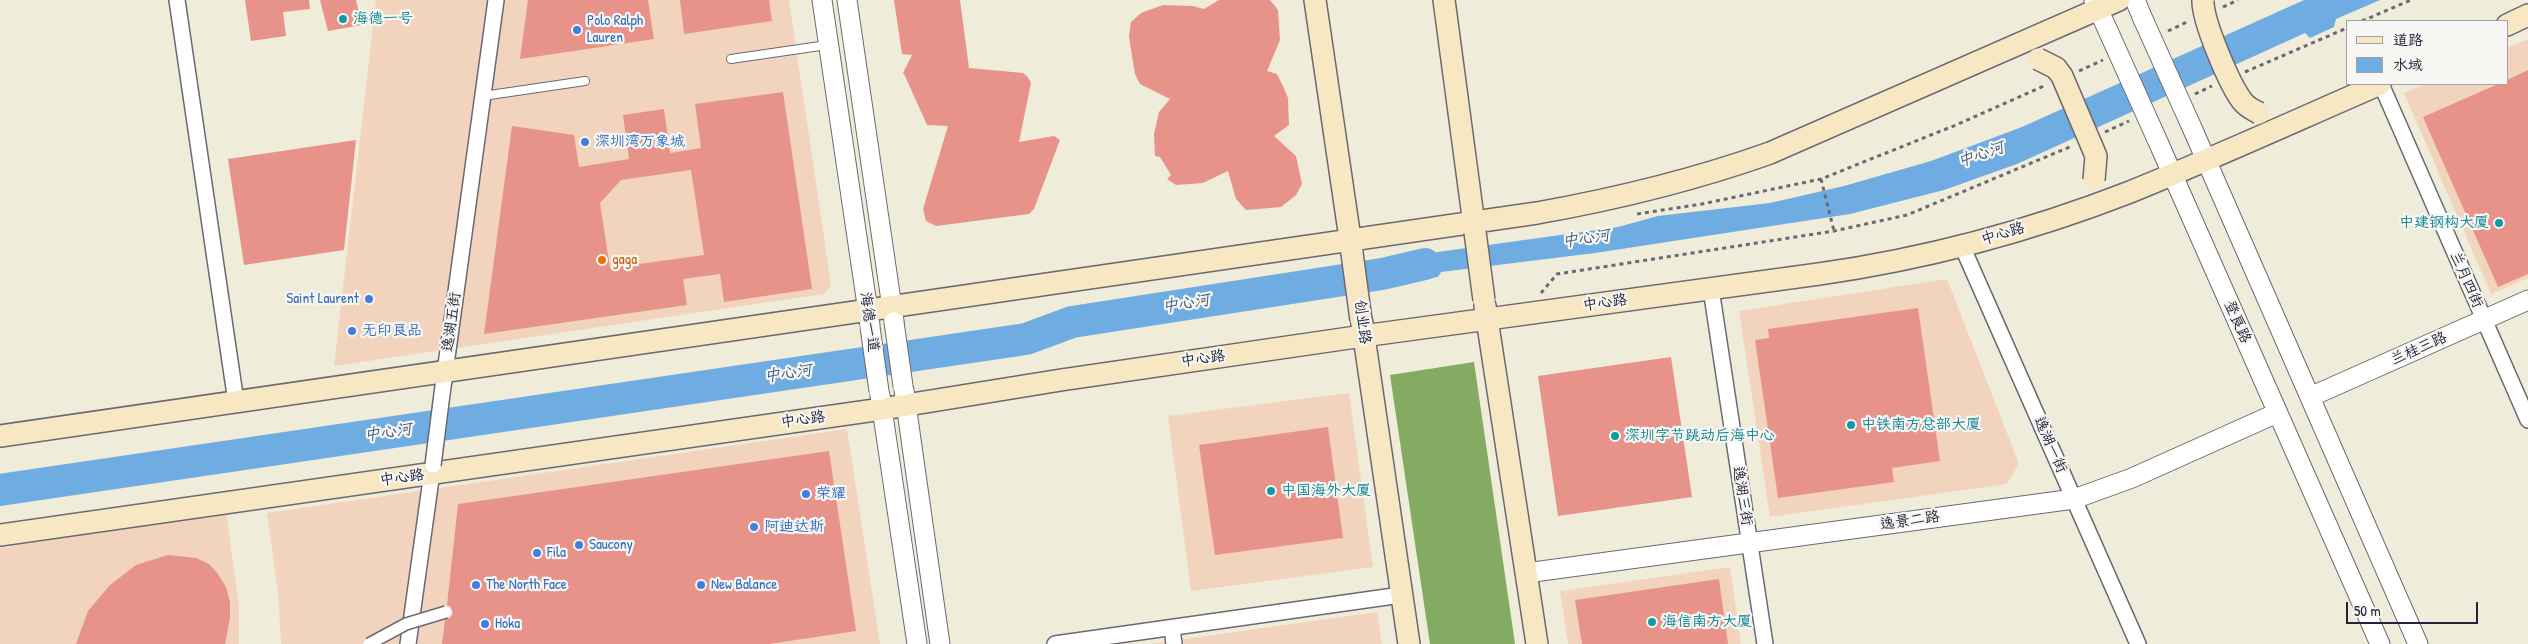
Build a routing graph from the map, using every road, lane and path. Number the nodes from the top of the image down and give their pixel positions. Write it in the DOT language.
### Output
graph roads {
  1 [pos="177,0"];
  2 [pos="496,0"];
  3 [pos="822,0"];
  4 [pos="848,0"];
  5 [pos="1314,0"];
  6 [pos="1444,0"];
  7 [pos="2119,0"];
  8 [pos="2135,0"];
  9 [pos="2203,0"];
  10 [pos="2411,0"];
  11 [pos="2096,5"];
  12 [pos="2528,15"];
  13 [pos="2364,20"];
  14 [pos="2508,25"];
  15 [pos="2346,28"];
  16 [pos="829,45"];
  17 [pos="731,60"];
  18 [pos="1951,73"];
  19 [pos="2240,74"];
  20 [pos="585,81"];
  21 [pos="2378,85"];
  22 [pos="2380,85"];
  23 [pos="2213,86"];
  24 [pos="483,96"];
  25 [pos="2186,98"];
  26 [pos="2347,98"];
  27 [pos="2132,120"];
  28 [pos="2096,136"];
  29 [pos="2078,143"];
  30 [pos="2206,160"];
  31 [pos="2173,174"];
  32 [pos="1821,179"];
  33 [pos="1474,226"];
  34 [pos="2028,226"];
  35 [pos="1834,231"];
  36 [pos="1351,246"];
  37 [pos="1962,246"];
  38 [pos="1711,289"];
  39 [pos="2528,300"];
  40 [pos="1486,309"];
  41 [pos="1525,313"];
  42 [pos="893,315"];
  43 [pos="869,319"];
  44 [pos="2484,320"];
  45 [pos="1362,328"];
  46 [pos="446,372"];
  47 [pos="904,396"];
  48 [pos="2310,397"];
  49 [pos="881,400"];
  50 [pos="236,402"];
  51 [pos="2277,412"];
  52 [pos="2528,420"];
  53 [pos="0,436"];
  54 [pos="432,469"];
  55 [pos="2074,499"];
  56 [pos="0,535"];
  57 [pos="1749,542"];
  58 [pos="1526,573"];
  59 [pos="1401,595"];
  60 [pos="446,612"];
  61 [pos="1172,628"];
  62 [pos="369,644"];
  63 [pos="408,644"];
  64 [pos="918,644"];
  65 [pos="940,644"];
  66 [pos="1055,644"];
  67 [pos="1174,644"];
  68 [pos="1409,644"];
  69 [pos="1537,644"];
  70 [pos="1765,644"];
  71 [pos="2138,644"];
  72 [pos="2380,644"];
  73 [pos="2418,644"];
  1 -- 50 [label="street"];
  2 -- 24 [label="street, 逸湖五街"];
  3 -- 16 [label="street, 海德一道"];
  4 -- 42 [label="street, 海德一道"];
  5 -- 36 [label="main road, 创业路"];
  6 -- 33 [label="main road"];
  7 -- 11 [label="main road"];
  8 -- 30 [label="street, bridge"];
  9 -- 26 [label="main road, bridge"];
  10 -- 13 [label="path"];
  11 -- 18 [label="main road"];
  11 -- 31 [label="street, 登良路, bridge"];
  12 -- 14 [label="main road"];
  15 -- 19 [label="path"];
  16 -- 17 [label="lane"];
  16 -- 43 [label="street, 海德一道"];
  18 -- 33 [label="main road"];
  18 -- 34 [label="main road, bridge"];
  20 -- 24 [label="lane"];
  21 -- 26 [label="main road, 中心路"];
  22 -- 44 [label="street, 兰月四街"];
  23 -- 25 [label="path"];
  24 -- 46 [label="street, 逸湖五街"];
  26 -- 30 [label="main road, 中心路"];
  27 -- 28 [label="path"];
  29 -- 35 [label="path"];
  30 -- 31 [label="main road, 中心路"];
  30 -- 48 [label="street"];
  31 -- 34 [label="main road, 中心路"];
  31 -- 51 [label="street, 登良路"];
  32 -- 35 [label="path"];
  33 -- 36 [label="main road"];
  33 -- 40 [label="main road, bridge"];
  34 -- 37 [label="main road, 中心路"];
  35 -- 41 [label="path"];
  36 -- 42 [label="main road"];
  36 -- 45 [label="main road, 创业路, bridge"];
  37 -- 38 [label="main road, 中心路"];
  37 -- 55 [label="street, 逸湖一街"];
  38 -- 41 [label="main road, 中心路"];
  38 -- 57 [label="street, 逸湖三街"];
  39 -- 44 [label="street, 兰桂三路"];
  40 -- 41 [label="main road, 中心路"];
  40 -- 45 [label="main road, 中心路"];
  40 -- 58 [label="main road"];
  42 -- 43 [label="main road"];
  42 -- 47 [label="street, 海德一道, bridge"];
  43 -- 46 [label="main road"];
  43 -- 49 [label="street, 海德一道, bridge"];
  44 -- 48 [label="street, 兰桂三路"];
  44 -- 52 [label="street, 兰月四街"];
  45 -- 47 [label="main road, 中心路"];
  45 -- 59 [label="main road, 创业路"];
  46 -- 50 [label="main road"];
  46 -- 54 [label="street, 逸湖五街, bridge"];
  47 -- 49 [label="main road, 中心路"];
  47 -- 65 [label="street, 海德一道"];
  48 -- 73 [label="street"];
  49 -- 54 [label="main road, 中心路"];
  49 -- 64 [label="street, 海德一道"];
  50 -- 53 [label="main road"];
  51 -- 55 [label="street, 逸景二路"];
  51 -- 72 [label="street, 登良路"];
  54 -- 56 [label="main road, 中心路"];
  54 -- 63 [label="street, 逸湖五街"];
  55 -- 57 [label="street, 逸景二路"];
  55 -- 71 [label="street, 逸湖一街"];
  57 -- 58 [label="street, 逸景二路"];
  57 -- 70 [label="street, 逸湖三街"];
  58 -- 69 [label="main road"];
  59 -- 61 [label="street"];
  59 -- 68 [label="main road, 创业路"];
  60 -- 62 [label="street, bridge"];
  61 -- 66 [label="street"];
  61 -- 67 [label="street"];
}
